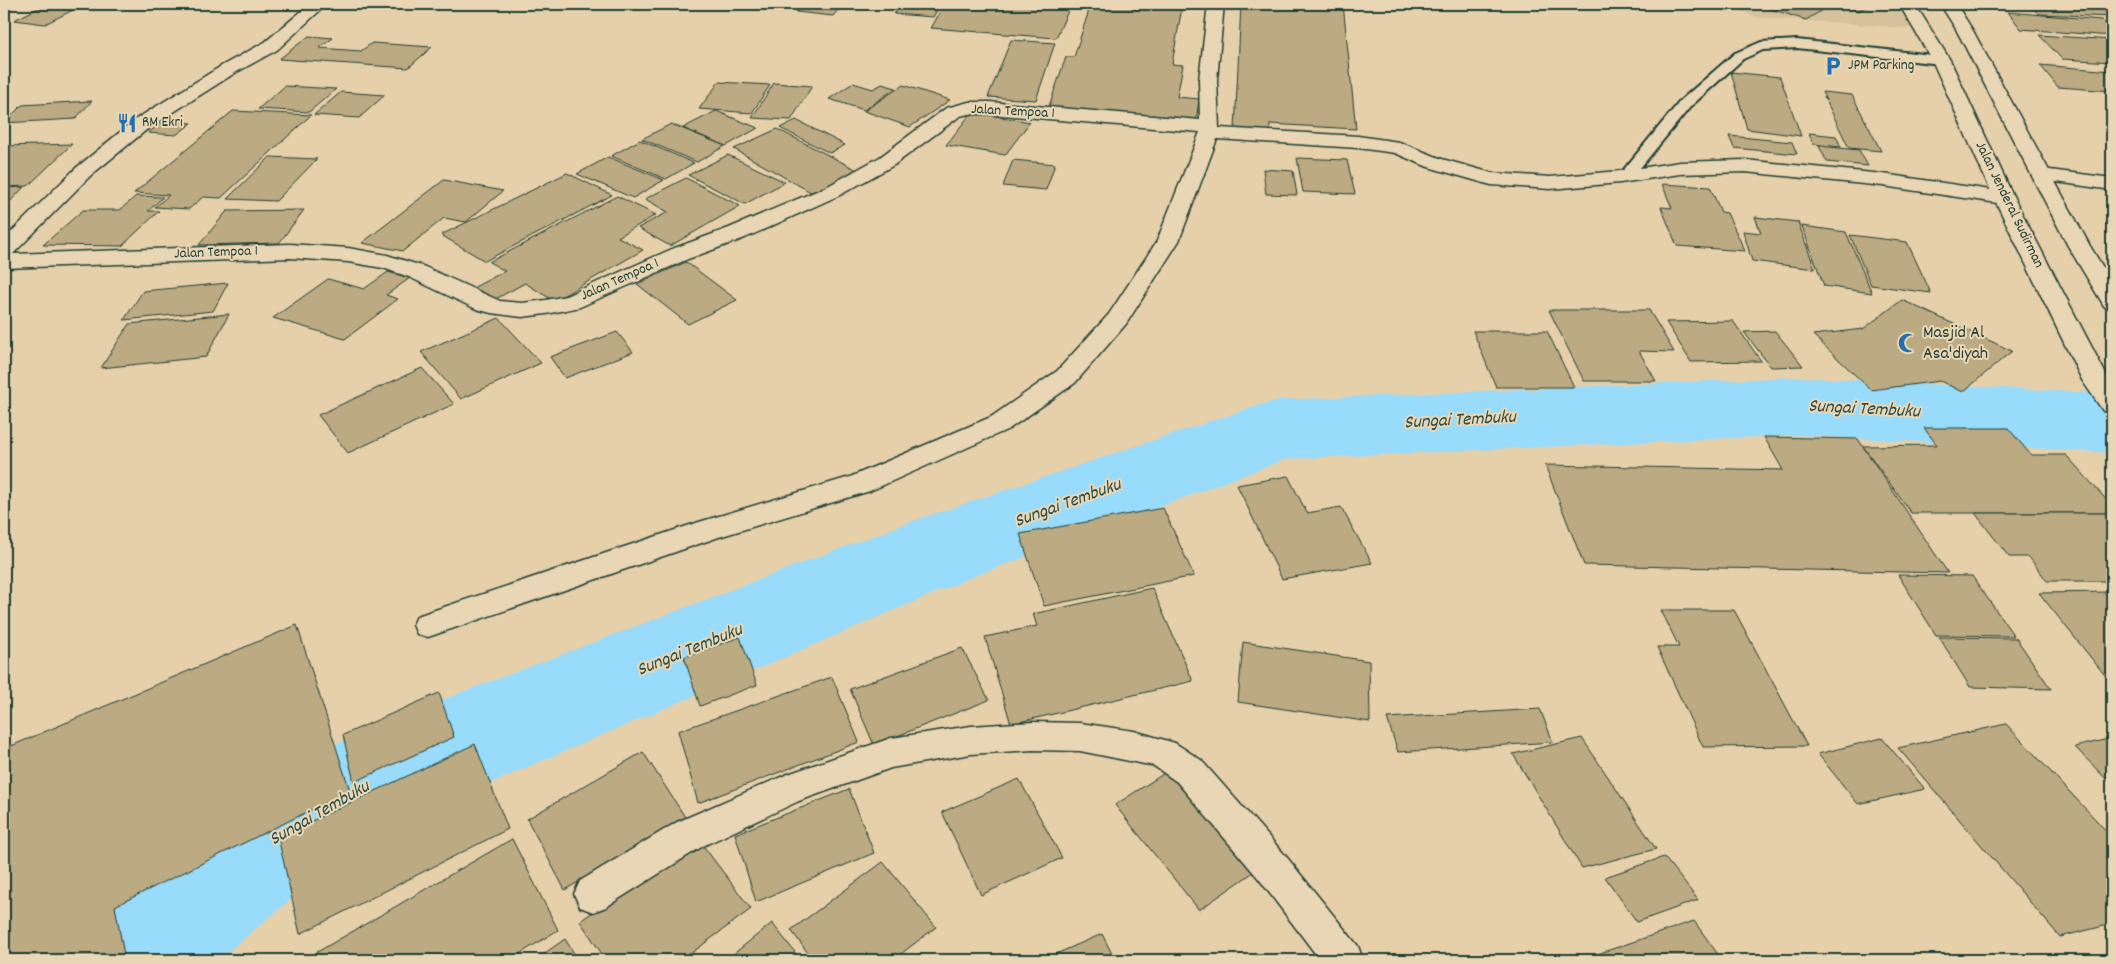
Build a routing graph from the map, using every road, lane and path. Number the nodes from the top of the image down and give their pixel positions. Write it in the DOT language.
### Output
graph roads {
  1 [pos="320,4"];
  2 [pos="1216,4"];
  3 [pos="1907,4"];
  4 [pos="1948,4"];
  5 [pos="1941,60"];
  6 [pos="1209,130"];
  7 [pos="2042,175"];
  8 [pos="1626,176"];
  9 [pos="2112,184"];
  10 [pos="2004,198"];
  11 [pos="4,251"];
  12 [pos="4,261"];
  13 [pos="2112,301"];
  14 [pos="2112,405"];
  15 [pos="428,625"];
  16 [pos="593,894"];
  17 [pos="1344,960"];
  1 -- 11 [label="main road"];
  2 -- 6 [label="main road"];
  3 -- 5 [label="main road, Jalan Jenderal Sudirman"];
  4 -- 7 [label="main road"];
  5 -- 8 [label="lane"];
  5 -- 10 [label="main road, Jalan Jenderal Sudirman"];
  6 -- 8 [label="main road, Jalan Tempoa 1"];
  6 -- 12 [label="main road, Jalan Tempoa 1"];
  6 -- 15 [label="main road"];
  7 -- 9 [label="main road"];
  7 -- 13 [label="main road"];
  8 -- 10 [label="main road, Jalan Tempoa 1"];
  10 -- 14 [label="main road, Jalan Jenderal Sudirman"];
  16 -- 17 [label="main road"];
}
